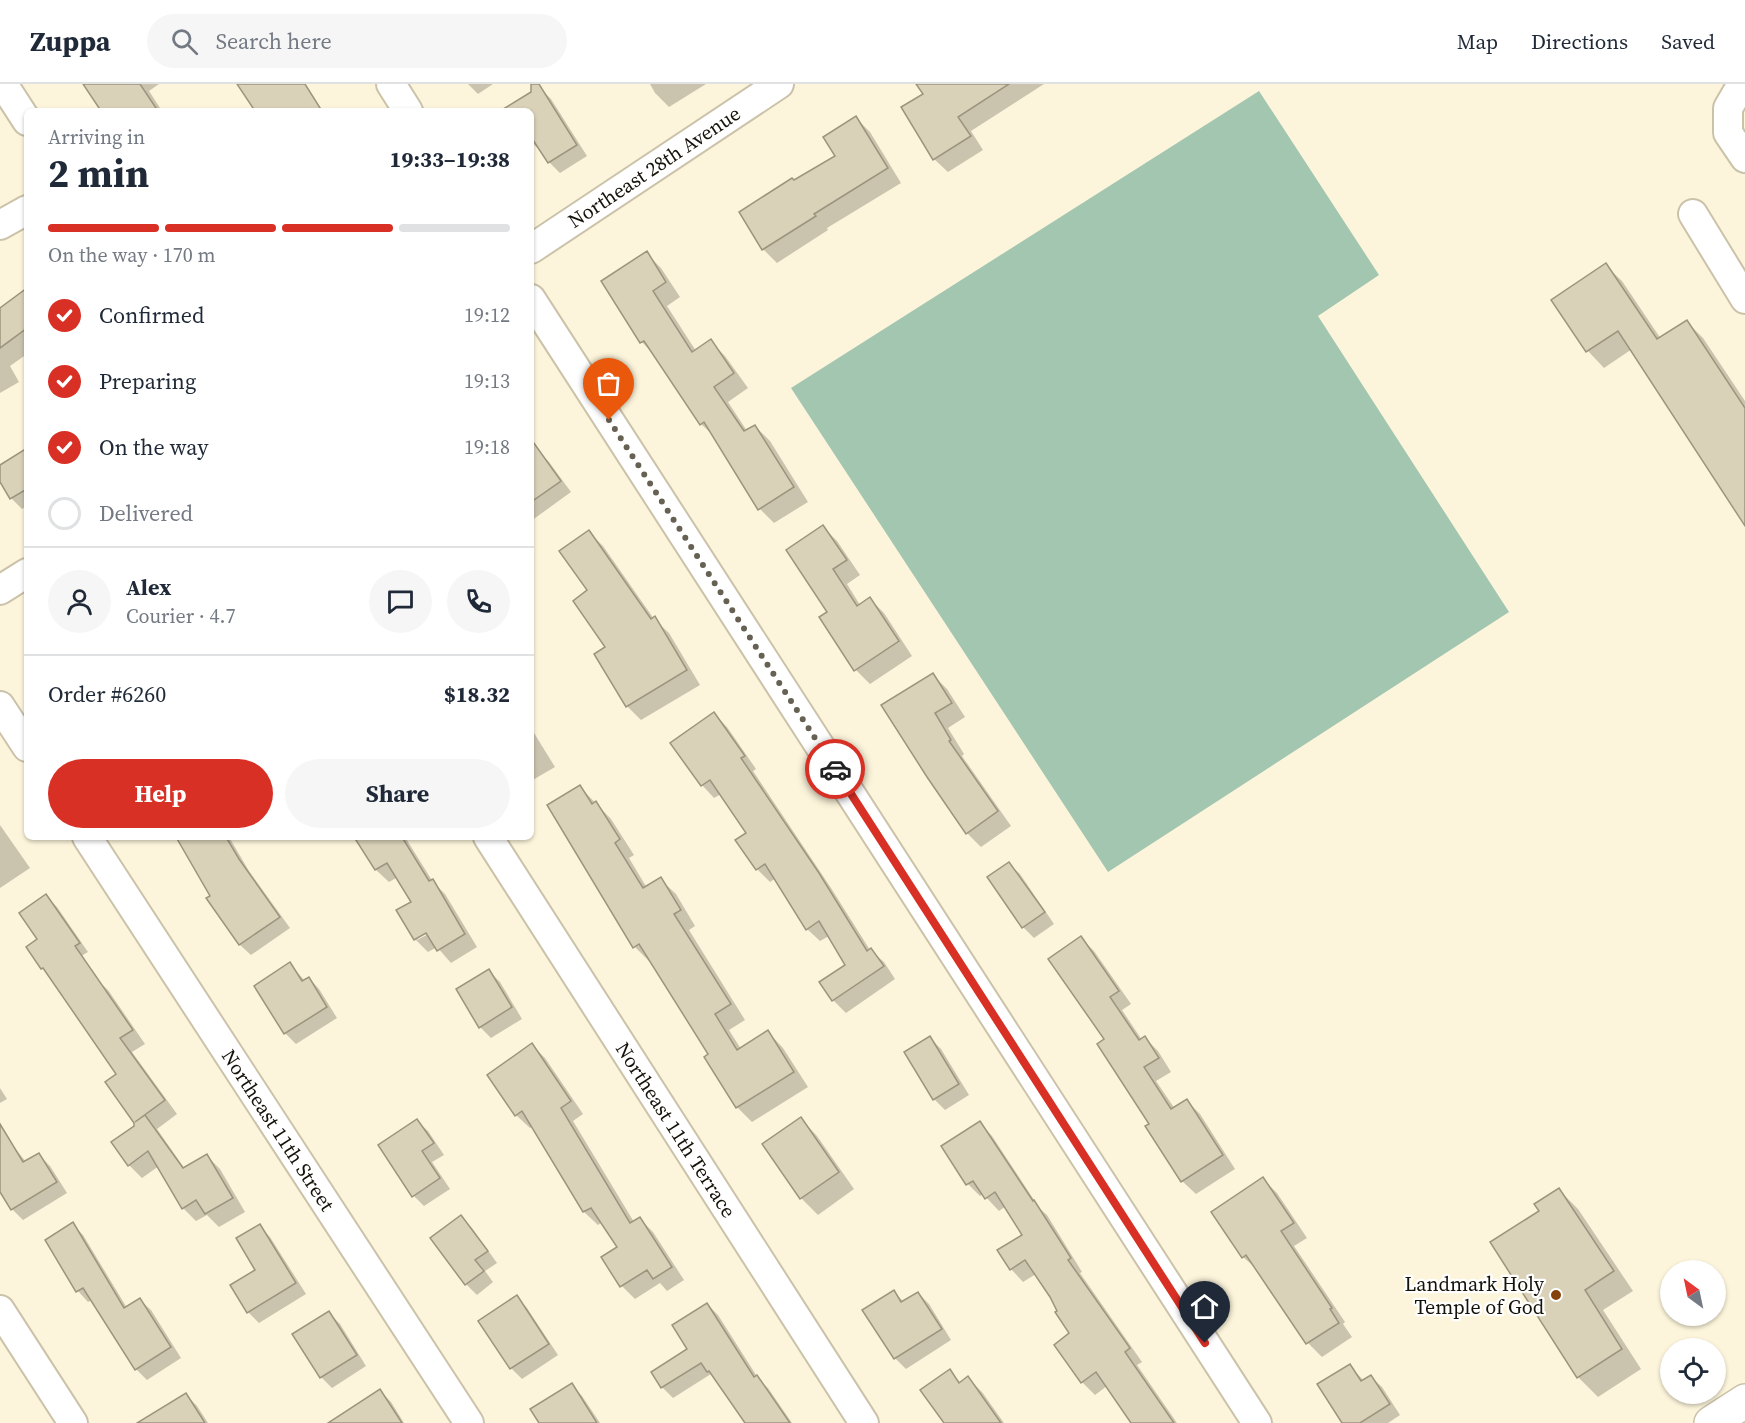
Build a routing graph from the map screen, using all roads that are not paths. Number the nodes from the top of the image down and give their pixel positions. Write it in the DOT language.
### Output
graph roads {
  1 [pos="3,84"];
  2 [pos="391,84"];
  3 [pos="779,84"];
  4 [pos="1742,84"];
  5 [pos="406,108"];
  6 [pos="24,116"];
  7 [pos="1745,158"];
  8 [pos="24,212"];
  9 [pos="1693,214"];
  10 [pos="0,225"];
  11 [pos="534,247"];
  12 [pos="1745,299"];
  13 [pos="534,304"];
  14 [pos="24,575"];
  15 [pos="0,590"];
  16 [pos="0,706"];
  17 [pos="24,742"];
  18 [pos="89,840"];
  19 [pos="490,840"];
  20 [pos="0,1310"];
  21 [pos="73,1423"];
  22 [pos="469,1423"];
  23 [pos="864,1423"];
  24 [pos="1257,1423"];
  1 -- 6 [label="street"];
  2 -- 5 [label="street"];
  3 -- 11 [label="street, Northeast 28th Avenue"];
  4 -- 7 [label="street"];
  8 -- 10 [label="street"];
  9 -- 12 [label="street"];
  13 -- 24 [label="street"];
  14 -- 15 [label="street"];
  16 -- 17 [label="street"];
  18 -- 22 [label="street, Northeast 11th Street"];
  19 -- 23 [label="street, Northeast 11th Terrace"];
  20 -- 21 [label="street"];
}
